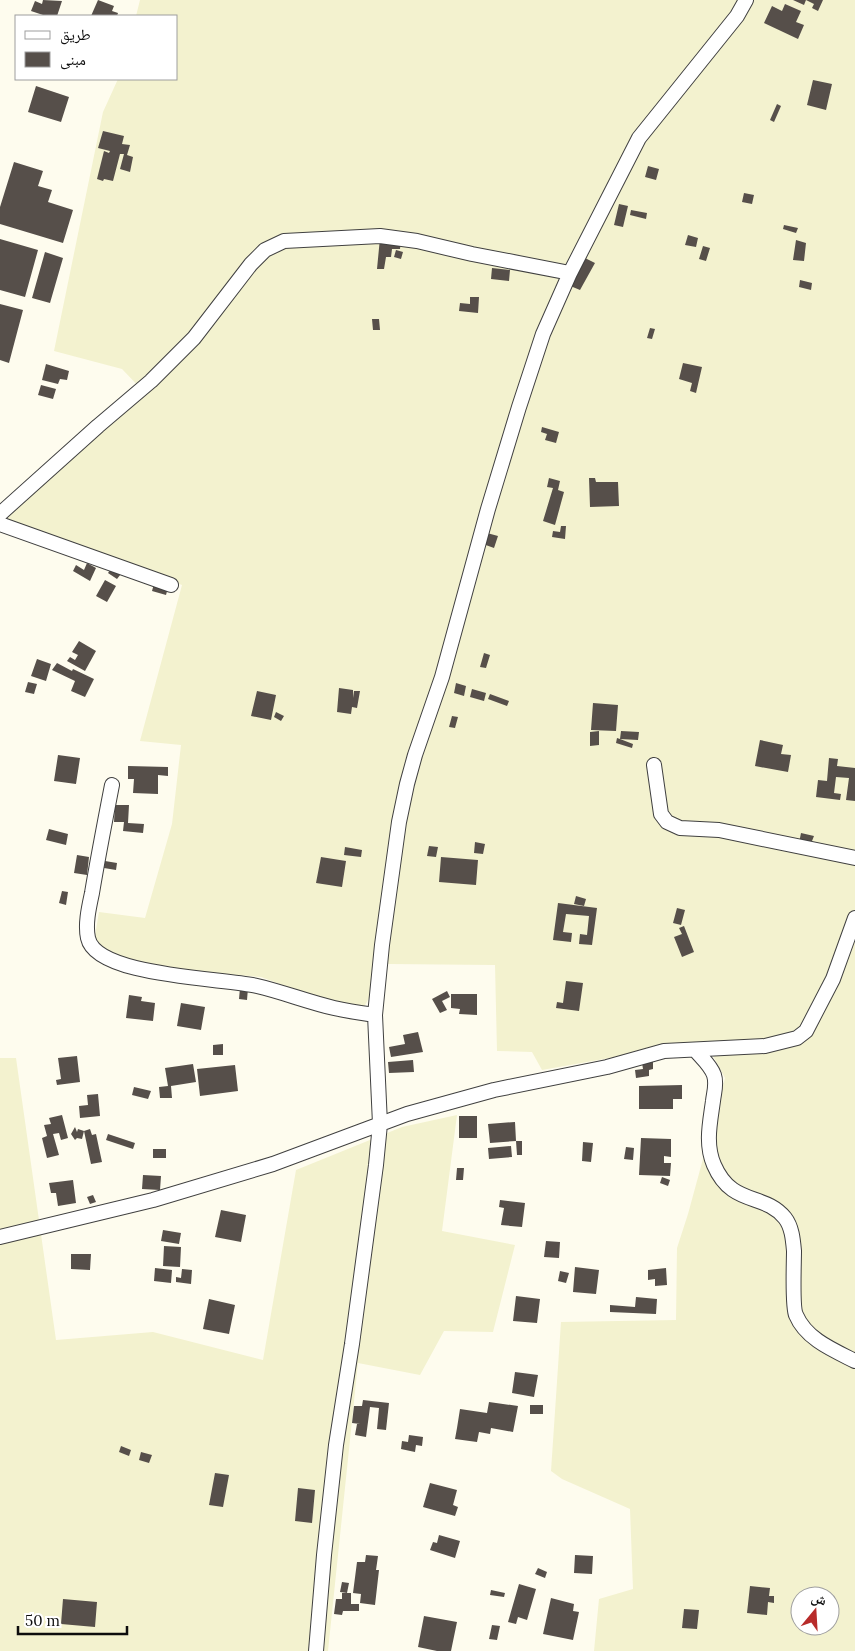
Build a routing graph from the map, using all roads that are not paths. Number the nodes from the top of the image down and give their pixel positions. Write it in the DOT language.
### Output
graph roads {
  1 [pos="746,0"];
  2 [pos="570,273"];
  3 [pos="0,514"];
  4 [pos="0,524"];
  5 [pos="171,585"];
  6 [pos="654,766"];
  7 [pos="112,785"];
  8 [pos="855,858"];
  9 [pos="855,918"];
  10 [pos="375,1015"];
  11 [pos="696,1050"];
  12 [pos="380,1124"];
  13 [pos="0,1237"];
  14 [pos="855,1361"];
  15 [pos="316,1651"];
  1 -- 2 [label="street"];
  2 -- 3 [label="street"];
  2 -- 10 [label="street"];
  4 -- 5 [label="street"];
  6 -- 8 [label="street"];
  7 -- 10 [label="street"];
  9 -- 11 [label="street"];
  10 -- 12 [label="street"];
  11 -- 12 [label="street"];
  11 -- 14 [label="street"];
  12 -- 13 [label="street"];
  12 -- 15 [label="street"];
}
